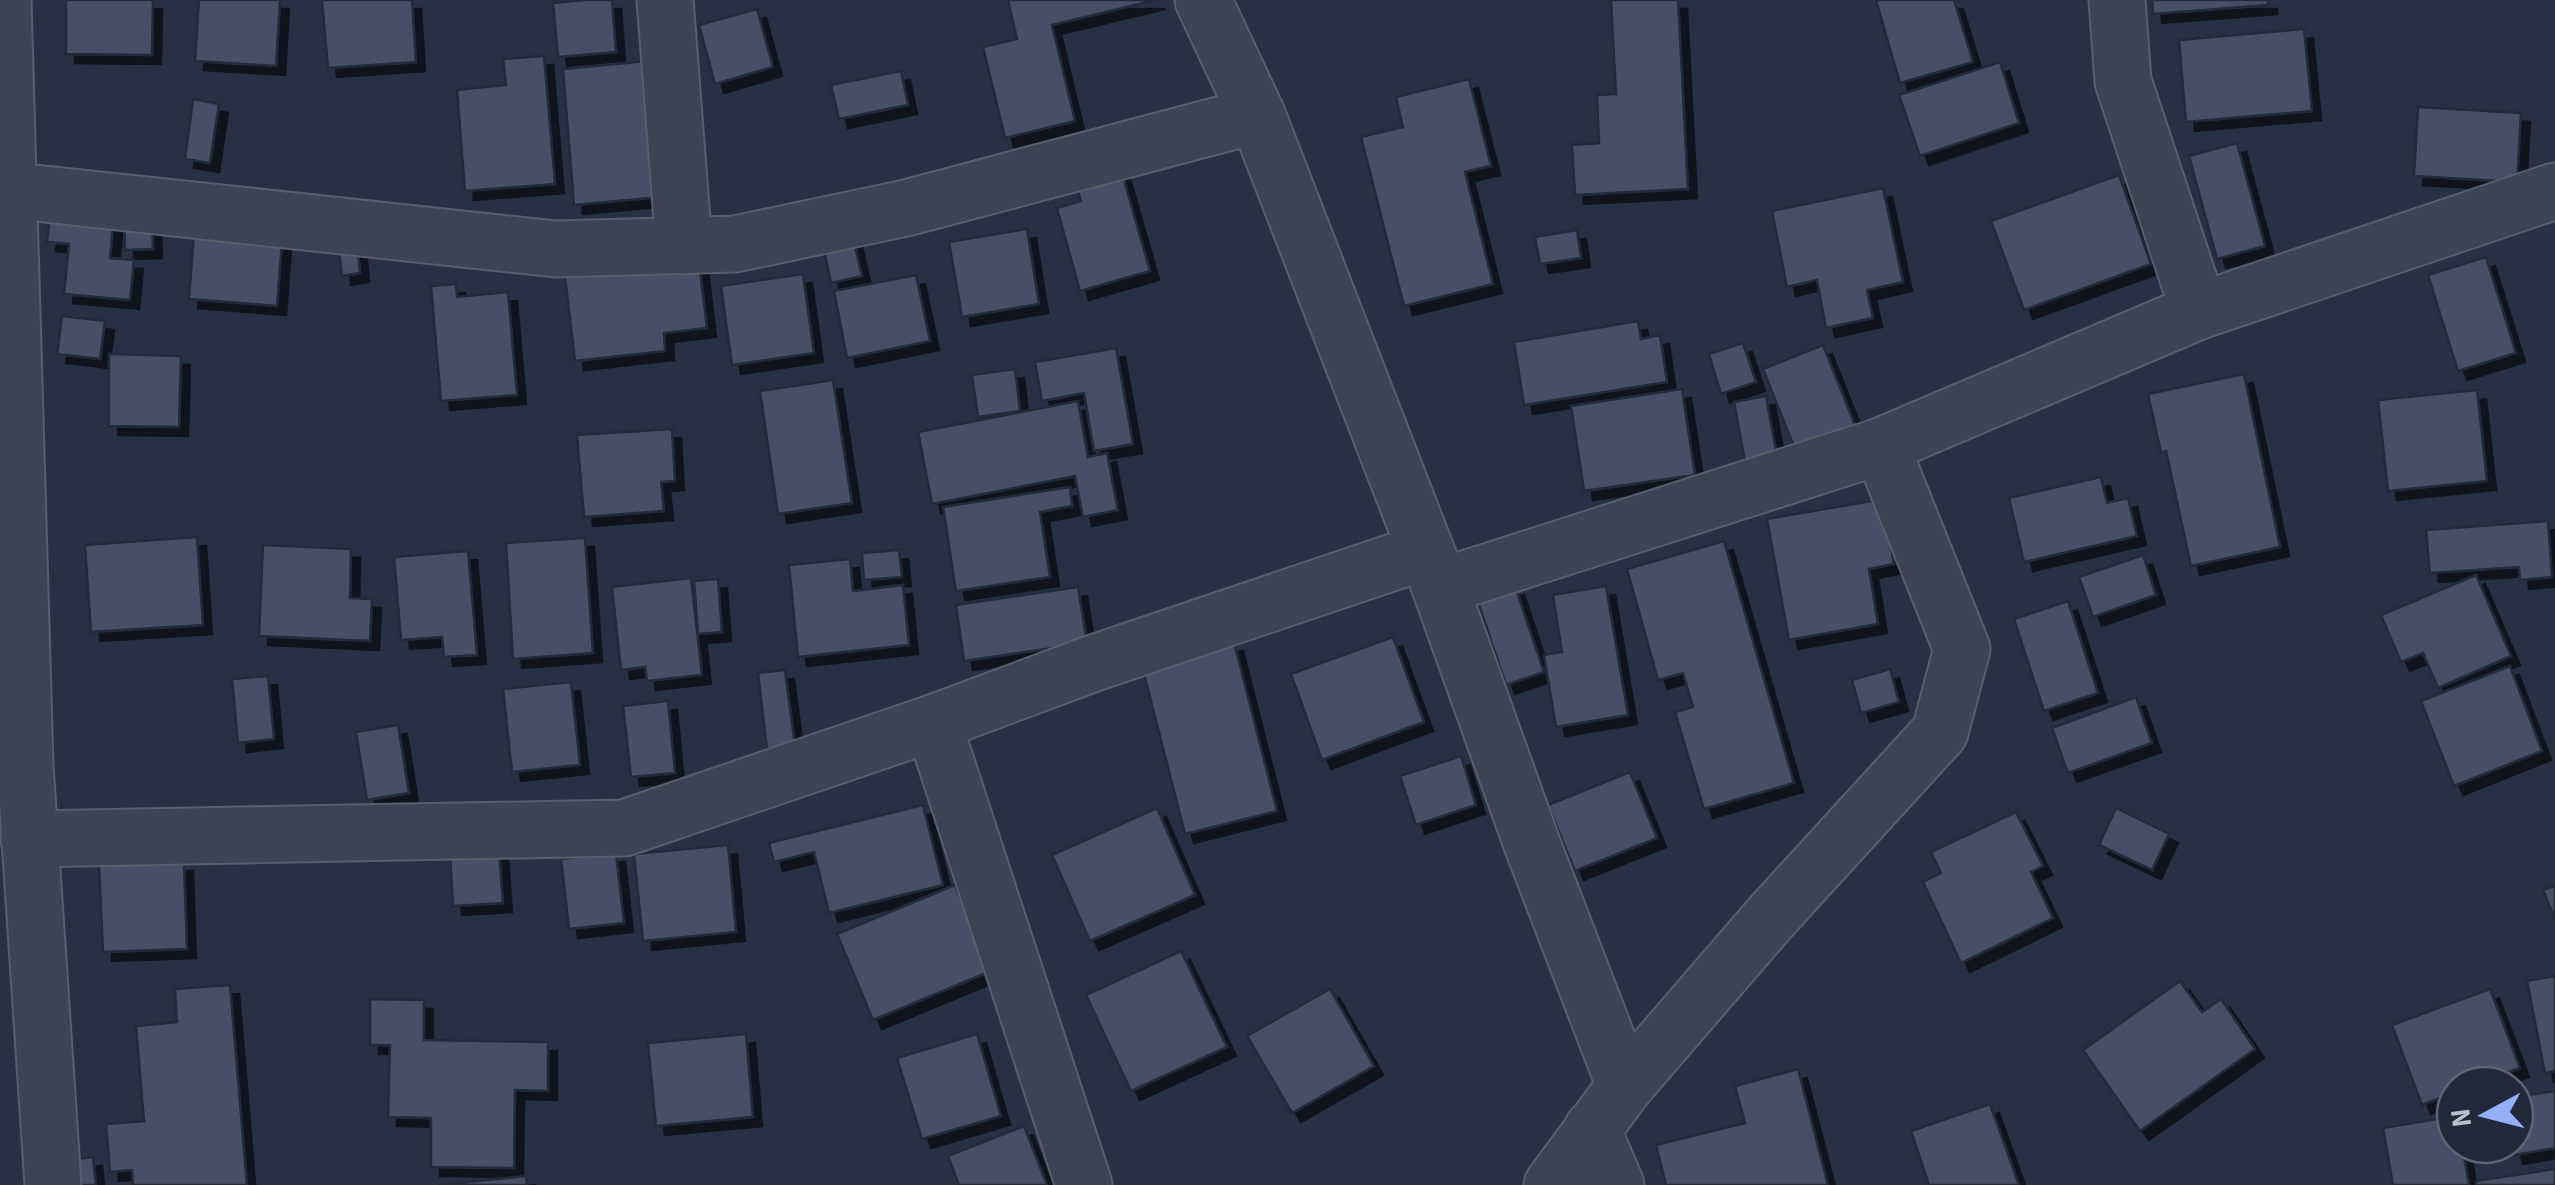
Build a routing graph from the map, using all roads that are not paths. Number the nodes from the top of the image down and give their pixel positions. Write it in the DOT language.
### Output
graph roads {
  1 [pos="3,0"];
  2 [pos="665,0"];
  3 [pos="1203,0"];
  4 [pos="2116,0"];
  5 [pos="1256,115"];
  6 [pos="8,190"];
  7 [pos="2555,191"];
  8 [pos="684,246"];
  9 [pos="2199,311"];
  10 [pos="1881,446"];
  11 [pos="8,489"];
  12 [pos="1433,569"];
  13 [pos="933,724"];
  14 [pos="12,765"];
  15 [pos="29,839"];
  16 [pos="1625,1086"];
  17 [pos="1592,1129"];
  18 [pos="53,1185"];
  19 [pos="1084,1185"];
  20 [pos="1552,1185"];
  21 [pos="1616,1185"];
  1 -- 6 [label="street"];
  2 -- 8 [label="street"];
  3 -- 5 [label="street"];
  4 -- 9 [label="street"];
  5 -- 8 [label="street"];
  5 -- 12 [label="street"];
  6 -- 8 [label="street"];
  6 -- 11 [label="street"];
  7 -- 9 [label="street"];
  9 -- 10 [label="street"];
  10 -- 12 [label="street"];
  10 -- 16 [label="street"];
  11 -- 14 [label="street"];
  12 -- 13 [label="street"];
  12 -- 16 [label="street"];
  13 -- 15 [label="street"];
  13 -- 19 [label="street"];
  14 -- 15 [label="street"];
  15 -- 18 [label="street"];
  16 -- 17 [label="street"];
  17 -- 20 [label="street"];
  17 -- 21 [label="street"];
}
